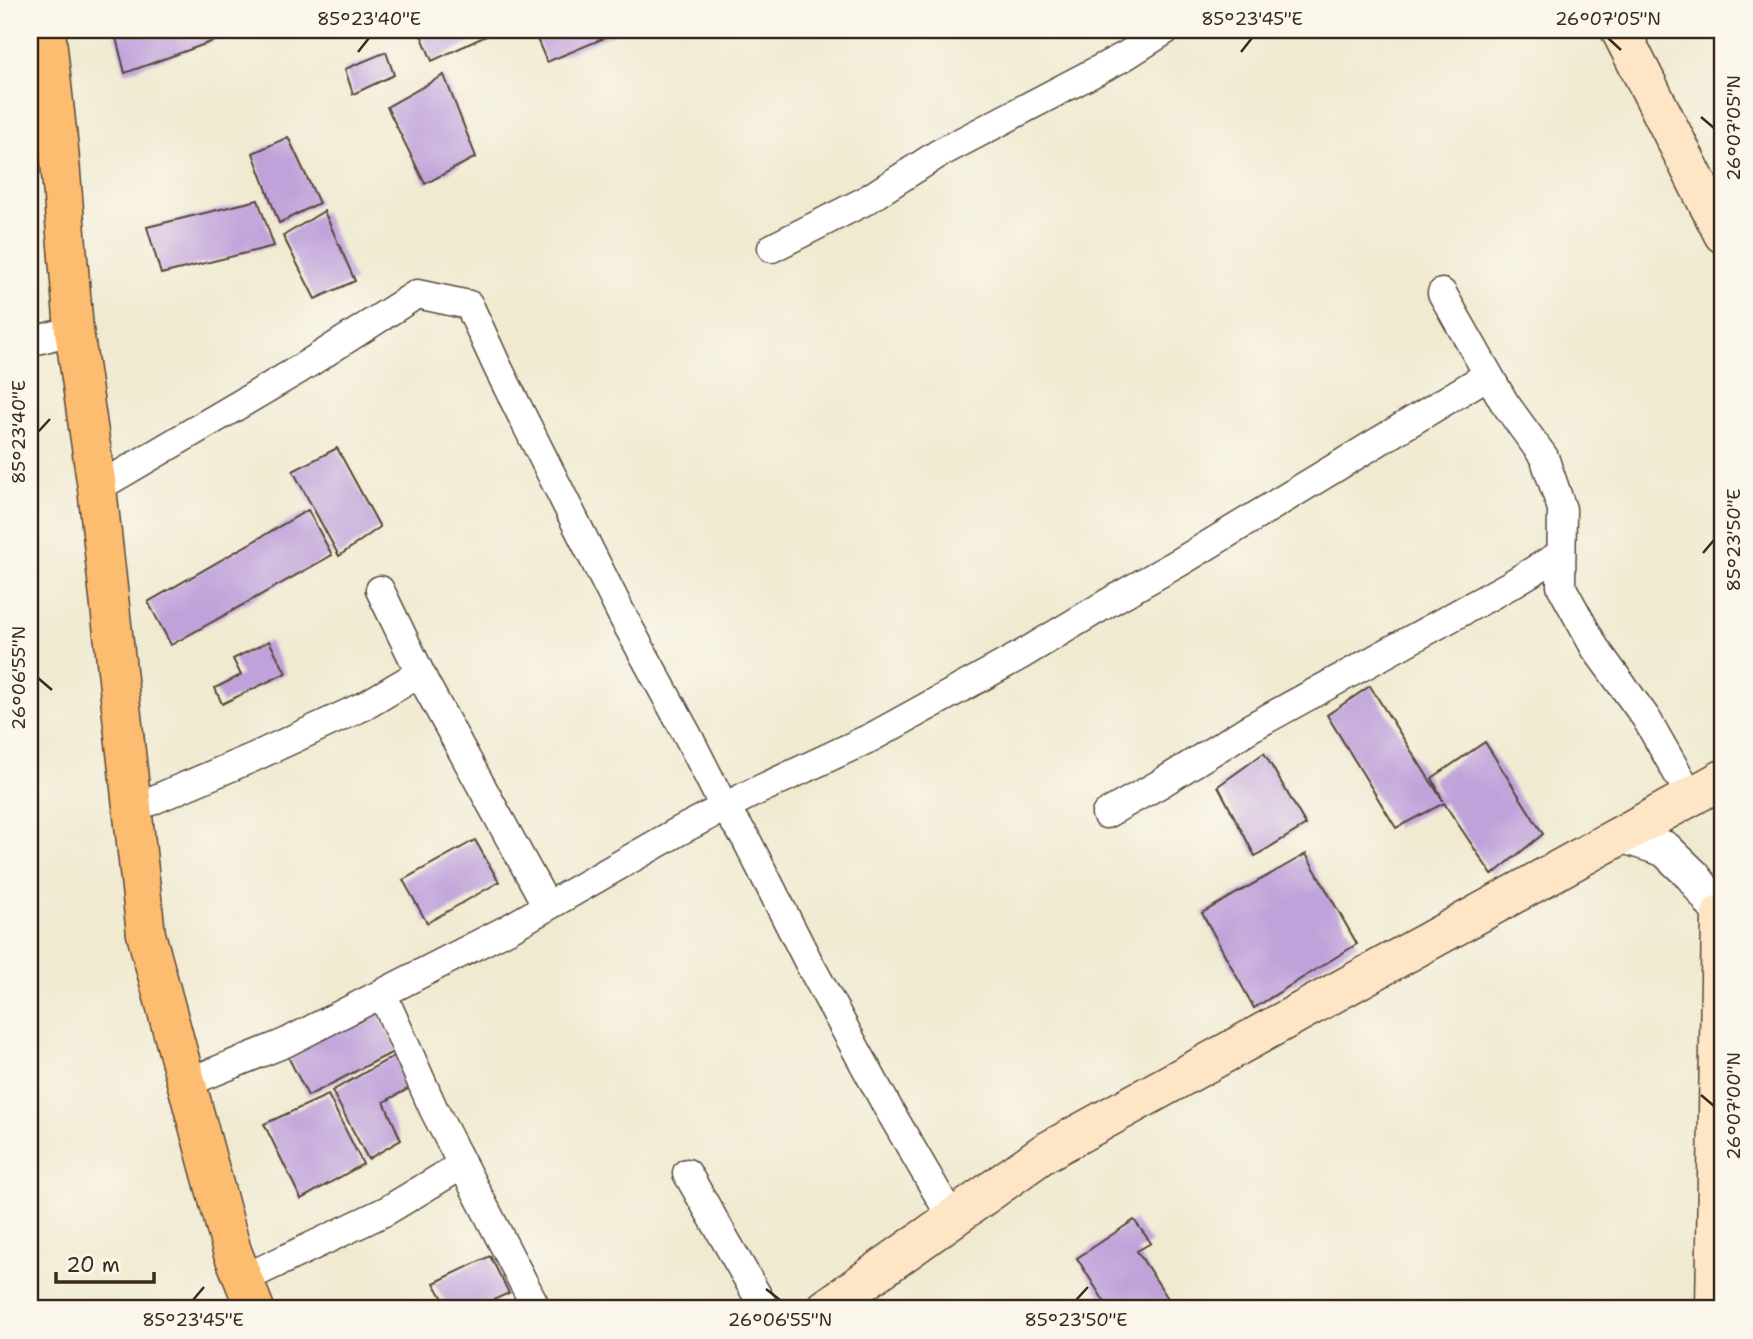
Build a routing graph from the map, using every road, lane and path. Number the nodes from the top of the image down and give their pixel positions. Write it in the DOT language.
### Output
graph roads {
  1 [pos="46,30"];
  2 [pos="1166,30"];
  3 [pos="1620,30"];
  4 [pos="1723,234"];
  5 [pos="772,248"];
  6 [pos="1442,293"];
  7 [pos="74,330"];
  8 [pos="30,342"];
  9 [pos="1489,375"];
  10 [pos="97,488"];
  11 [pos="1561,554"];
  12 [pos="380,590"];
  13 [pos="420,673"];
  14 [pos="1707,788"];
  15 [pos="724,807"];
  16 [pos="132,809"];
  17 [pos="1106,814"];
  18 [pos="1622,835"];
  19 [pos="547,906"];
  20 [pos="1722,912"];
  21 [pos="382,993"];
  22 [pos="186,1083"];
  23 [pos="462,1165"];
  24 [pos="687,1173"];
  25 [pos="952,1219"];
  26 [pos="249,1294"];
  27 [pos="537,1309"];
  28 [pos="765,1309"];
  29 [pos="825,1309"];
  30 [pos="1714,1309"];
  1 -- 7 [label="main road"];
  2 -- 5 [label="street"];
  3 -- 4 [label="main road"];
  6 -- 9 [label="street"];
  7 -- 8 [label="street"];
  7 -- 10 [label="main road"];
  9 -- 11 [label="street"];
  9 -- 15 [label="street"];
  10 -- 15 [label="street"];
  10 -- 16 [label="main road"];
  11 -- 14 [label="street"];
  11 -- 17 [label="street"];
  12 -- 13 [label="street"];
  13 -- 16 [label="street"];
  13 -- 19 [label="street"];
  14 -- 18 [label="main road"];
  15 -- 19 [label="street"];
  15 -- 25 [label="street"];
  16 -- 22 [label="main road"];
  18 -- 20 [label="street"];
  18 -- 25 [label="main road"];
  19 -- 21 [label="street"];
  20 -- 30 [label="main road"];
  21 -- 22 [label="street"];
  21 -- 23 [label="street"];
  22 -- 26 [label="main road"];
  23 -- 26 [label="street"];
  23 -- 27 [label="street"];
  24 -- 28 [label="street"];
  25 -- 29 [label="main road"];
}
